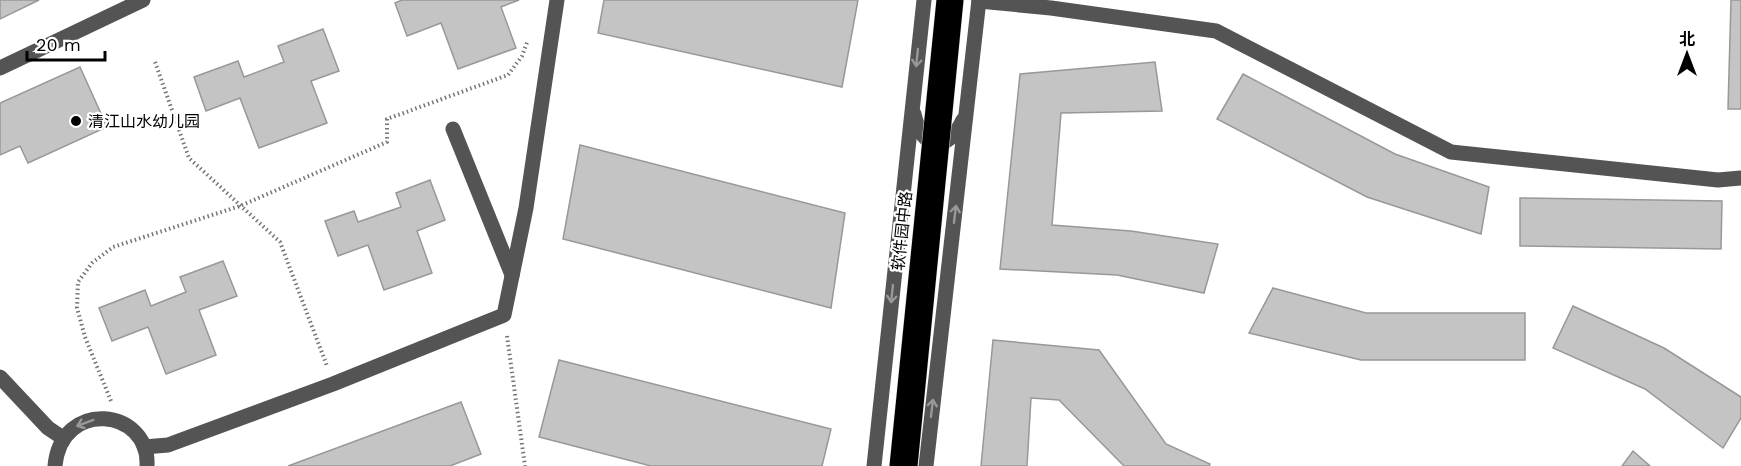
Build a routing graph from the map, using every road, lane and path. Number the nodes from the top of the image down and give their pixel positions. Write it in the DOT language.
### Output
graph roads {
  1 [pos="142,0"];
  2 [pos="557,0"];
  3 [pos="924,0"];
  4 [pos="944,0"];
  5 [pos="956,0"];
  6 [pos="979,1"];
  7 [pos="522,56"];
  8 [pos="155,62"];
  9 [pos="0,68"];
  10 [pos="912,105"];
  11 [pos="966,112"];
  12 [pos="453,129"];
  13 [pos="1741,178"];
  14 [pos="240,206"];
  15 [pos="512,275"];
  16 [pos="504,315"];
  17 [pos="0,377"];
  18 [pos="333,384"];
  19 [pos="113,420"];
  20 [pos="63,438"];
  21 [pos="144,447"];
  22 [pos="55,466"];
  23 [pos="147,466"];
  24 [pos="525,466"];
  25 [pos="874,466"];
  26 [pos="897,466"];
  27 [pos="910,466"];
  28 [pos="926,466"];
  1 -- 9 [label="street"];
  2 -- 15 [label="street"];
  3 -- 10 [label="street, one-way"];
  4 -- 26 [label="main road, 软件园中路, bridge"];
  5 -- 27 [label="main road, 软件园中路, bridge"];
  6 -- 11 [label="street"];
  6 -- 13 [label="street"];
  7 -- 14 [label="path"];
  8 -- 14 [label="path"];
  10 -- 11 [label="street"];
  10 -- 25 [label="street, one-way"];
  28 -- 11 [label="street, one-way"];
  12 -- 15 [label="street"];
  14 -- 18 [label="path"];
  14 -- 19 [label="path"];
  15 -- 16 [label="street"];
  16 -- 18 [label="street"];
  16 -- 24 [label="path"];
  17 -- 20 [label="street"];
  18 -- 21 [label="street"];
  19 -- 20 [label="street, one-way"];
  19 -- 21 [label="street"];
  20 -- 22 [label="street"];
  21 -- 23 [label="street"];
}
